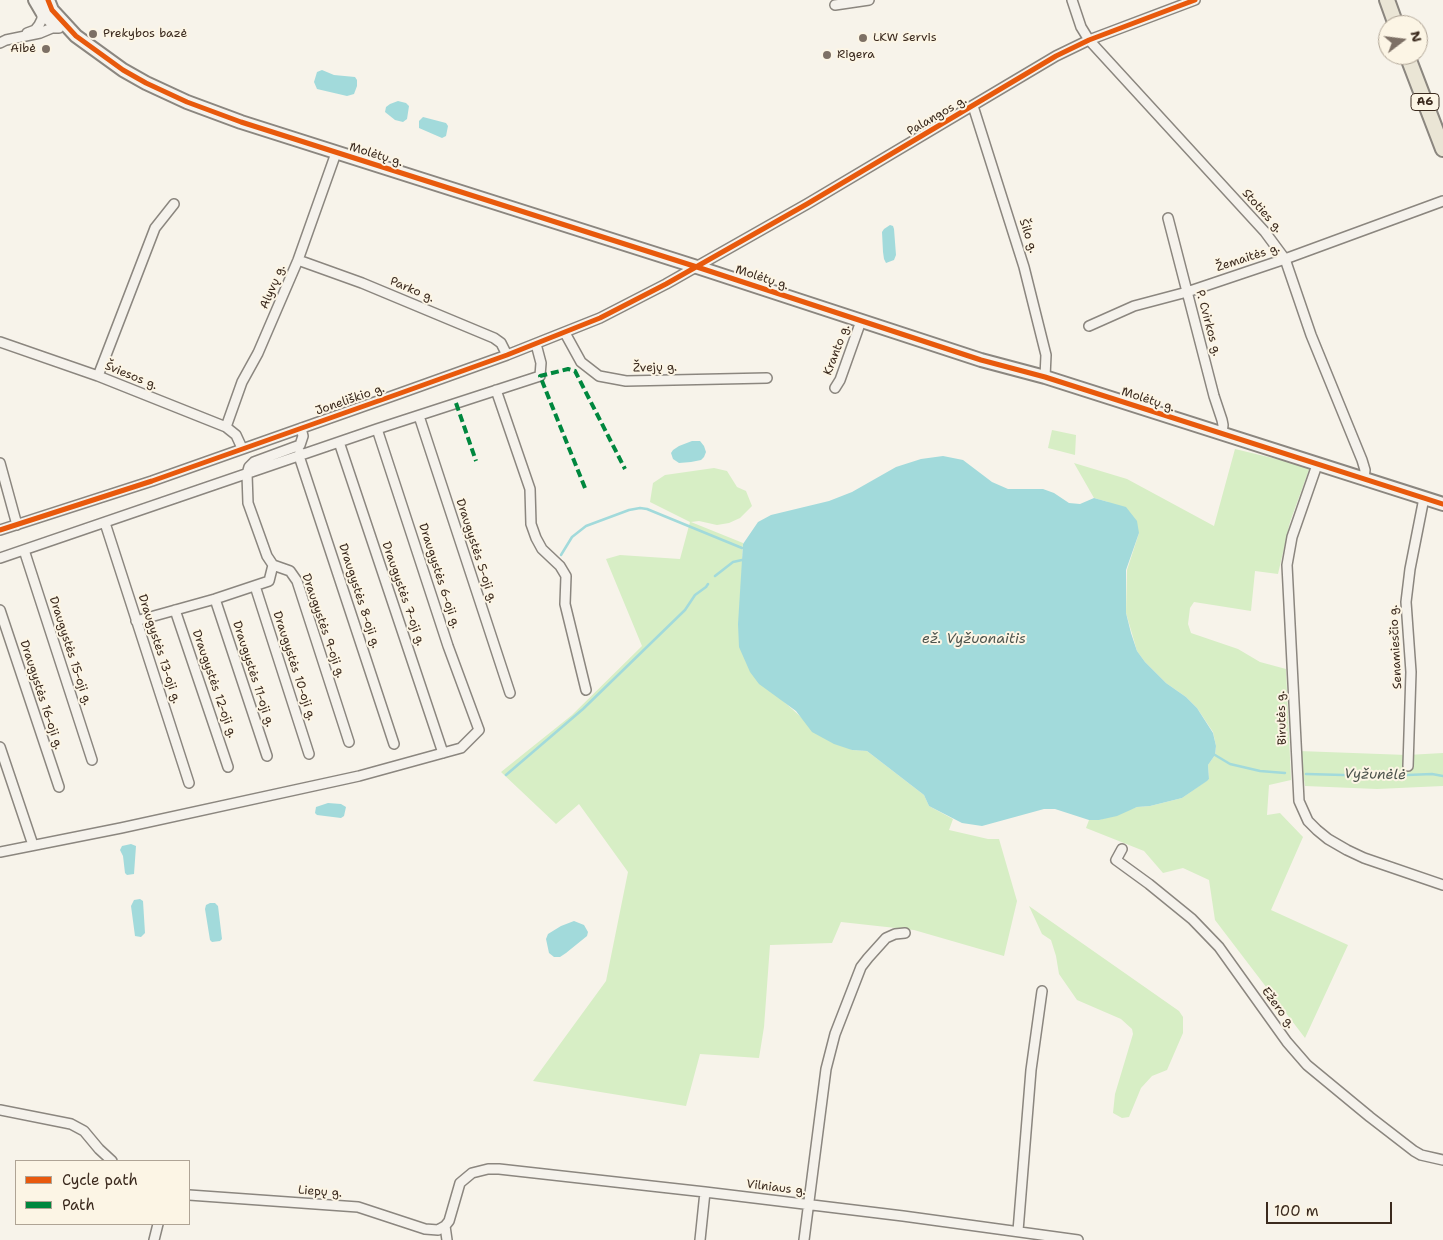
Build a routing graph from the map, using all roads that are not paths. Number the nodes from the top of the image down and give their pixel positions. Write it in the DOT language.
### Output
graph roads {
  1 [pos="35,0"];
  2 [pos="869,0"];
  3 [pos="1072,0"];
  4 [pos="1195,0"];
  5 [pos="1387,0"];
  6 [pos="835,5"];
  7 [pos="45,6"];
  8 [pos="1392,15"];
  9 [pos="59,28"];
  10 [pos="20,36"];
  11 [pos="76,36"];
  12 [pos="1089,40"];
  13 [pos="0,43"];
  14 [pos="1412,65"];
  15 [pos="973,106"];
  16 [pos="1443,149"];
  17 [pos="336,153"];
  18 [pos="1443,201"];
  19 [pos="174,204"];
  20 [pos="1168,218"];
  21 [pos="1285,259"];
  22 [pos="298,260"];
  23 [pos="697,267"];
  24 [pos="1187,292"];
  25 [pos="861,321"];
  26 [pos="1089,326"];
  27 [pos="565,333"];
  28 [pos="0,342"];
  29 [pos="536,344"];
  30 [pos="508,355"];
  31 [pos="98,376"];
  32 [pos="1045,377"];
  33 [pos="767,378"];
  34 [pos="835,388"];
  35 [pos="496,390"];
  36 [pos="419,416"];
  37 [pos="226,427"];
  38 [pos="301,428"];
  39 [pos="377,429"];
  40 [pos="1222,434"];
  41 [pos="339,442"];
  42 [pos="300,445"];
  43 [pos="242,448"];
  44 [pos="300,456"];
  45 [pos="0,463"];
  46 [pos="1317,464"];
  47 [pos="247,474"];
  48 [pos="1364,479"];
  49 [pos="1424,498"];
  50 [pos="1443,504"];
  51 [pos="105,524"];
  52 [pos="17,525"];
  53 [pos="0,530"];
  54 [pos="24,550"];
  55 [pos="0,558"];
  56 [pos="273,565"];
  57 [pos="255,586"];
  58 [pos="215,599"];
  59 [pos="0,610"];
  60 [pos="175,610"];
  61 [pos="136,621"];
  62 [pos="586,690"];
  63 [pos="510,693"];
  64 [pos="349,742"];
  65 [pos="394,744"];
  66 [pos="0,747"];
  67 [pos="443,753"];
  68 [pos="309,754"];
  69 [pos="267,756"];
  70 [pos="92,760"];
  71 [pos="1408,766"];
  72 [pos="228,767"];
  73 [pos="189,783"];
  74 [pos="59,787"];
  75 [pos="33,845"];
  76 [pos="1122,849"];
  77 [pos="0,852"];
  78 [pos="1443,885"];
  79 [pos="905,933"];
  80 [pos="1042,991"];
  81 [pos="0,1110"];
  82 [pos="111,1160"];
  83 [pos="1443,1160"];
  84 [pos="705,1192"];
  85 [pos="190,1195"];
  86 [pos="808,1204"];
  87 [pos="158,1225"];
  88 [pos="445,1226"];
  89 [pos="1018,1231"];
  90 [pos="154,1240"];
  91 [pos="447,1240"];
  92 [pos="700,1240"];
  93 [pos="804,1240"];
  94 [pos="1078,1240"];
  1 -- 7 [label="street, Molėtų g."];
  2 -- 6 [label="street"];
  3 -- 12 [label="street, Stoties g."];
  4 -- 12 [label="street, Palangos g."];
  5 -- 8 [label="main road"];
  7 -- 9 [label="street, Molėtų g."];
  7 -- 10 [label="street"];
  7 -- 11 [label="street, Molėtų g."];
  9 -- 10 [label="street"];
  9 -- 11 [label="street, Molėtų g."];
  10 -- 13 [label="street"];
  11 -- 17 [label="street, Molėtų g."];
  12 -- 15 [label="street, Palangos g."];
  12 -- 21 [label="street, Stoties g."];
  14 -- 16 [label="main road, A6"];
  15 -- 23 [label="street, Palangos g."];
  15 -- 32 [label="street, Šilo g."];
  17 -- 22 [label="street, Alyvų g."];
  17 -- 23 [label="street, Molėtų g."];
  18 -- 21 [label="street, Žemaitės g."];
  19 -- 31 [label="street"];
  20 -- 24 [label="street, P. Cvirkos g."];
  21 -- 24 [label="street, Žemaitės g."];
  21 -- 48 [label="street, Stoties g."];
  22 -- 30 [label="street, Parko g."];
  22 -- 37 [label="street, Alyvų g."];
  23 -- 25 [label="street, Molėtų g."];
  23 -- 27 [label="street, Joneliškio g."];
  24 -- 26 [label="street, Žemaitės g."];
  24 -- 40 [label="street, P. Cvirkos g."];
  25 -- 32 [label="street, Molėtų g."];
  25 -- 34 [label="street, Kranto g."];
  27 -- 29 [label="street, Joneliškio g."];
  27 -- 33 [label="street, Žvejų g."];
  28 -- 31 [label="street, Šviesos g."];
  29 -- 30 [label="street, Joneliškio g."];
  29 -- 35 [label="street"];
  30 -- 38 [label="street, Joneliškio g."];
  31 -- 37 [label="street, Šviesos g."];
  32 -- 40 [label="street, Molėtų g."];
  35 -- 36 [label="street"];
  35 -- 62 [label="street"];
  36 -- 39 [label="street"];
  36 -- 63 [label="street, Draugystės 5-oji g."];
  37 -- 43 [label="street, Šviesos g."];
  38 -- 42 [label="street, Draugystės 8-oji g."];
  38 -- 43 [label="street, Joneliškio g."];
  39 -- 41 [label="street"];
  39 -- 67 [label="street, Draugystės 6-oji g."];
  40 -- 46 [label="street, Molėtų g."];
  41 -- 44 [label="street"];
  41 -- 67 [label="street, Draugystės 7-oji g."];
  42 -- 44 [label="street, Draugystės 8-oji g."];
  42 -- 47 [label="street"];
  43 -- 52 [label="street, Joneliškio g."];
  44 -- 47 [label="street"];
  44 -- 65 [label="street, Draugystės 8-oji g."];
  45 -- 52 [label="street"];
  46 -- 48 [label="street, Molėtų g."];
  46 -- 78 [label="street, Birutės g."];
  47 -- 51 [label="street"];
  47 -- 56 [label="street"];
  48 -- 49 [label="street, Molėtų g."];
  49 -- 50 [label="street, Molėtų g."];
  49 -- 71 [label="street, Senamiesčio g."];
  51 -- 54 [label="street"];
  51 -- 61 [label="street, Draugystės 13-oji g."];
  52 -- 53 [label="street, Joneliškio g."];
  54 -- 55 [label="street"];
  54 -- 70 [label="street, Draugystės 15-oji g."];
  56 -- 57 [label="street"];
  56 -- 64 [label="street, Draugystės 9-oji g."];
  57 -- 58 [label="street"];
  57 -- 68 [label="street, Draugystės 10-oji g."];
  58 -- 60 [label="street"];
  58 -- 69 [label="street, Draugystės 11-oji g."];
  59 -- 74 [label="street, Draugystės 16-oji g."];
  60 -- 61 [label="street"];
  60 -- 72 [label="street, Draugystės 12-oji g."];
  61 -- 73 [label="street, Draugystės 13-oji g."];
  66 -- 75 [label="street"];
  67 -- 75 [label="street"];
  75 -- 77 [label="street"];
  76 -- 83 [label="street, Ežero g."];
  79 -- 86 [label="street"];
  80 -- 89 [label="street"];
  81 -- 82 [label="street"];
  84 -- 86 [label="street, Vilniaus g."];
  84 -- 88 [label="street, Vilniaus g."];
  84 -- 92 [label="street"];
  85 -- 88 [label="street, Liepų g."];
  86 -- 89 [label="street, Vilniaus g."];
  86 -- 93 [label="street"];
  87 -- 90 [label="street"];
  88 -- 91 [label="street"];
  89 -- 94 [label="street, Vilniaus g."];
}
